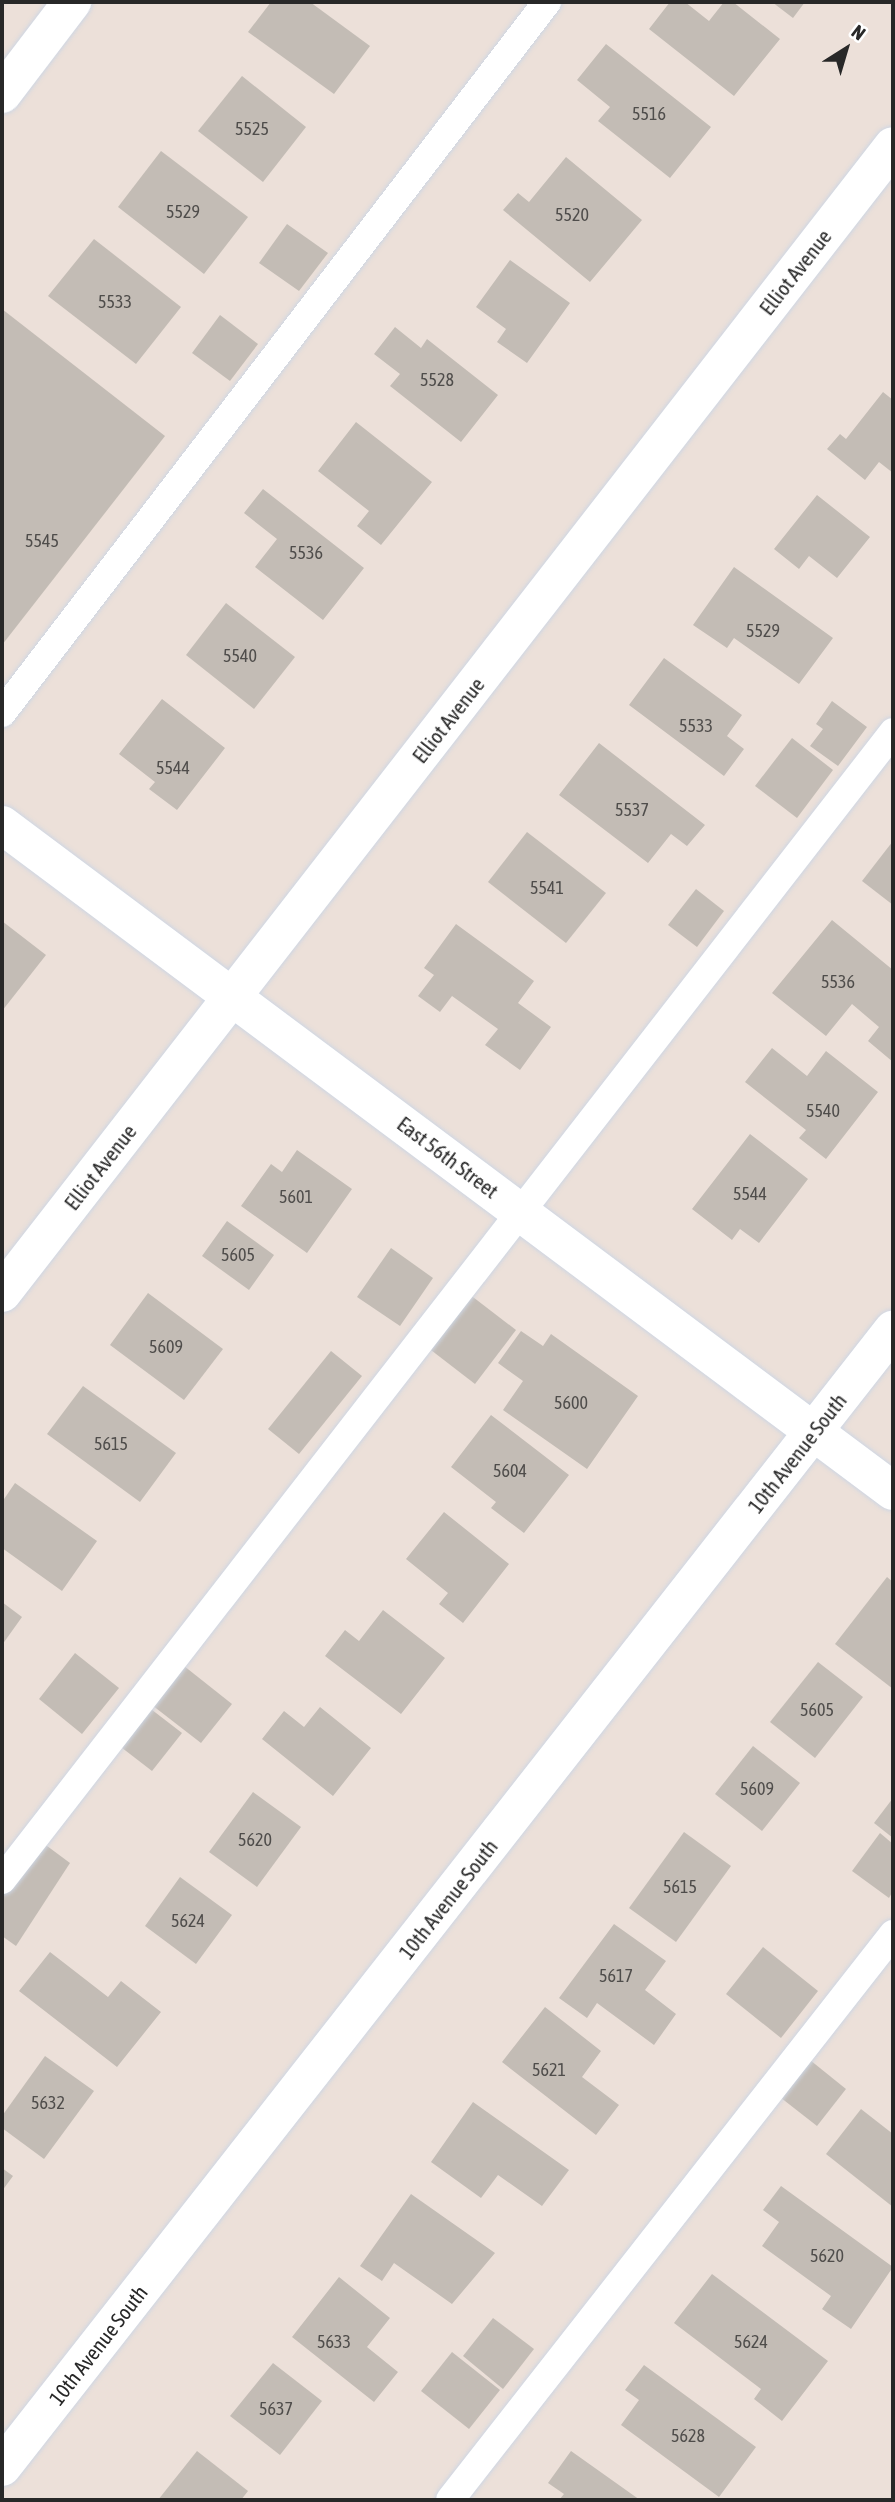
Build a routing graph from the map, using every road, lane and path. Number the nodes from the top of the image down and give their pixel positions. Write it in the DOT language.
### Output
graph roads {
  1 [pos="72,2"];
  2 [pos="547,2"];
  3 [pos="2,94"];
  4 [pos="893,146"];
  5 [pos="2,713"];
  6 [pos="893,732"];
  7 [pos="2,825"];
  8 [pos="233,996"];
  9 [pos="522,1212"];
  10 [pos="2,1293"];
  11 [pos="893,1331"];
  12 [pos="812,1432"];
  13 [pos="893,1491"];
  14 [pos="2,1880"];
  15 [pos="893,1934"];
  16 [pos="2,2467"];
  17 [pos="450,2500"];
  1 -- 3 [label="street"];
  2 -- 5 [label="lane"];
  4 -- 8 [label="street, Elliot Avenue"];
  6 -- 9 [label="lane"];
  7 -- 8 [label="street, East 56th Street"];
  8 -- 9 [label="street, East 56th Street"];
  8 -- 10 [label="street, Elliot Avenue"];
  9 -- 12 [label="street, East 56th Street"];
  9 -- 14 [label="lane"];
  11 -- 12 [label="street, 10th Avenue South"];
  12 -- 13 [label="street, East 56th Street"];
  12 -- 16 [label="street, 10th Avenue South"];
  15 -- 17 [label="lane"];
}
